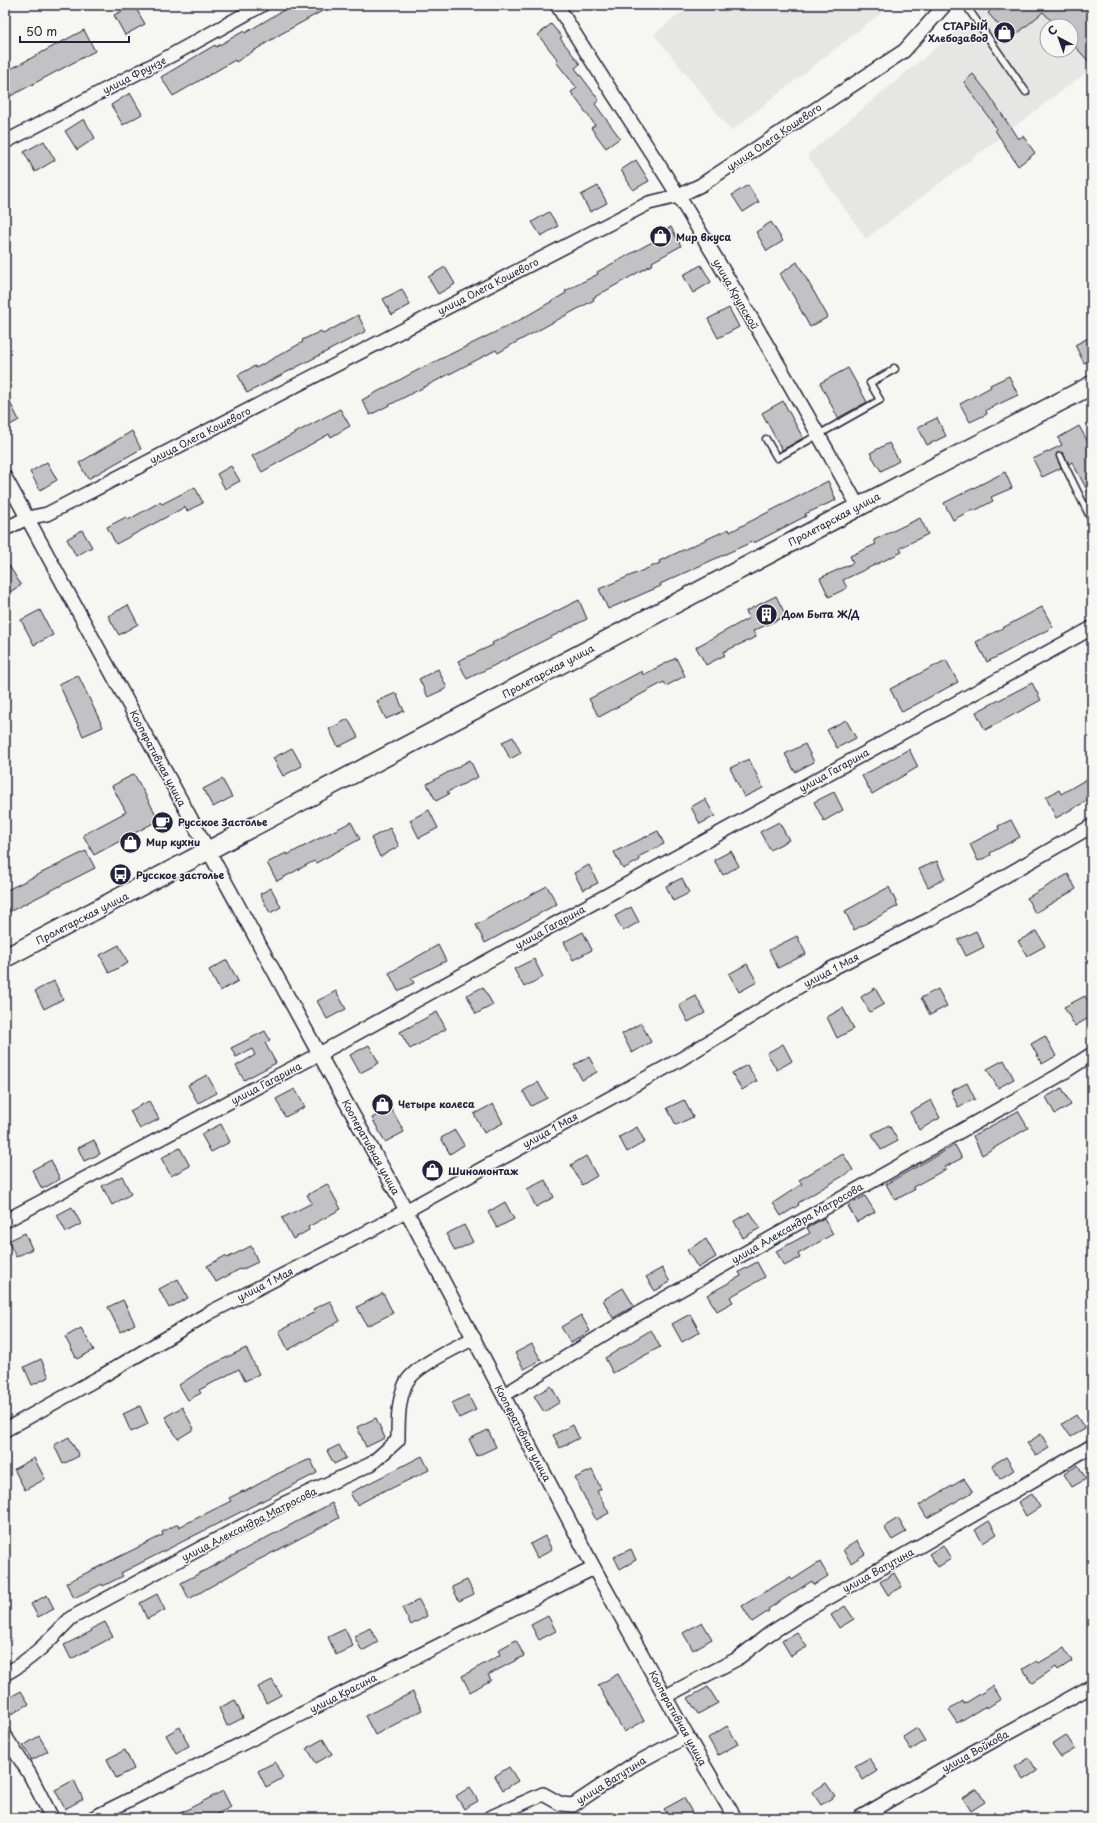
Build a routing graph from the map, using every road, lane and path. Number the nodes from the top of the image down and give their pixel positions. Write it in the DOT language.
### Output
graph roads {
  1 [pos="262,5"];
  2 [pos="557,5"];
  3 [pos="945,5"];
  4 [pos="971,5"];
  5 [pos="1026,92"];
  6 [pos="5,142"];
  7 [pos="678,196"];
  8 [pos="894,368"];
  9 [pos="1092,385"];
  10 [pos="818,434"];
  11 [pos="766,439"];
  12 [pos="1060,456"];
  13 [pos="5,477"];
  14 [pos="858,506"];
  15 [pos="27,518"];
  16 [pos="1092,521"];
  17 [pos="5,529"];
  18 [pos="1092,628"];
  19 [pos="1092,826"];
  20 [pos="208,852"];
  21 [pos="5,958"];
  22 [pos="319,1054"];
  23 [pos="1092,1054"];
  24 [pos="406,1210"];
  25 [pos="5,1221"];
  26 [pos="474,1338"];
  27 [pos="504,1395"];
  28 [pos="5,1430"];
  29 [pos="1092,1446"];
  30 [pos="594,1568"];
  31 [pos="5,1674"];
  32 [pos="1092,1686"];
  33 [pos="666,1696"];
  34 [pos="5,1736"];
  35 [pos="687,1736"];
  36 [pos="52,1818"];
  37 [pos="93,1818"];
  38 [pos="489,1818"];
  39 [pos="735,1818"];
  40 [pos="860,1818"];
  1 -- 6 [label="street, улица Фрунзе"];
  2 -- 7 [label="street, улица Крупской"];
  3 -- 7 [label="street, улица Олега Кошевого"];
  4 -- 5 [label="lane"];
  7 -- 10 [label="street, улица Крупской"];
  7 -- 15 [label="street, улица Олега Кошевого"];
  8 -- 10 [label="lane"];
  9 -- 14 [label="main road, Пролетарская улица"];
  10 -- 11 [label="lane"];
  10 -- 14 [label="street, улица Крупской"];
  12 -- 16 [label="lane"];
  13 -- 15 [label="street, Кооперативная улица"];
  14 -- 20 [label="main road, Пролетарская улица"];
  15 -- 17 [label="street, улица Олега Кошевого"];
  15 -- 20 [label="street, Кооперативная улица"];
  18 -- 22 [label="street, улица Гагарина"];
  19 -- 24 [label="street, улица 1 Мая"];
  20 -- 21 [label="main road, Пролетарская улица"];
  20 -- 22 [label="street, Кооперативная улица"];
  22 -- 24 [label="street, Кооперативная улица"];
  22 -- 25 [label="street, улица Гагарина"];
  23 -- 27 [label="street, улица Александра Матросова"];
  24 -- 26 [label="street, Кооперативная улица"];
  24 -- 28 [label="street, улица 1 Мая"];
  26 -- 27 [label="street, Кооперативная улица"];
  26 -- 31 [label="street, улица Александра Матросова"];
  27 -- 30 [label="street, Кооперативная улица"];
  29 -- 33 [label="street, улица Ватутина"];
  30 -- 33 [label="street, Кооперативная улица"];
  30 -- 37 [label="street, улица Красина"];
  32 -- 40 [label="street, улица Войкова"];
  33 -- 35 [label="street, Кооперативная улица"];
  34 -- 36 [label="street"];
  35 -- 38 [label="street, улица Ватутина"];
  35 -- 39 [label="street, Кооперативная улица"];
}
